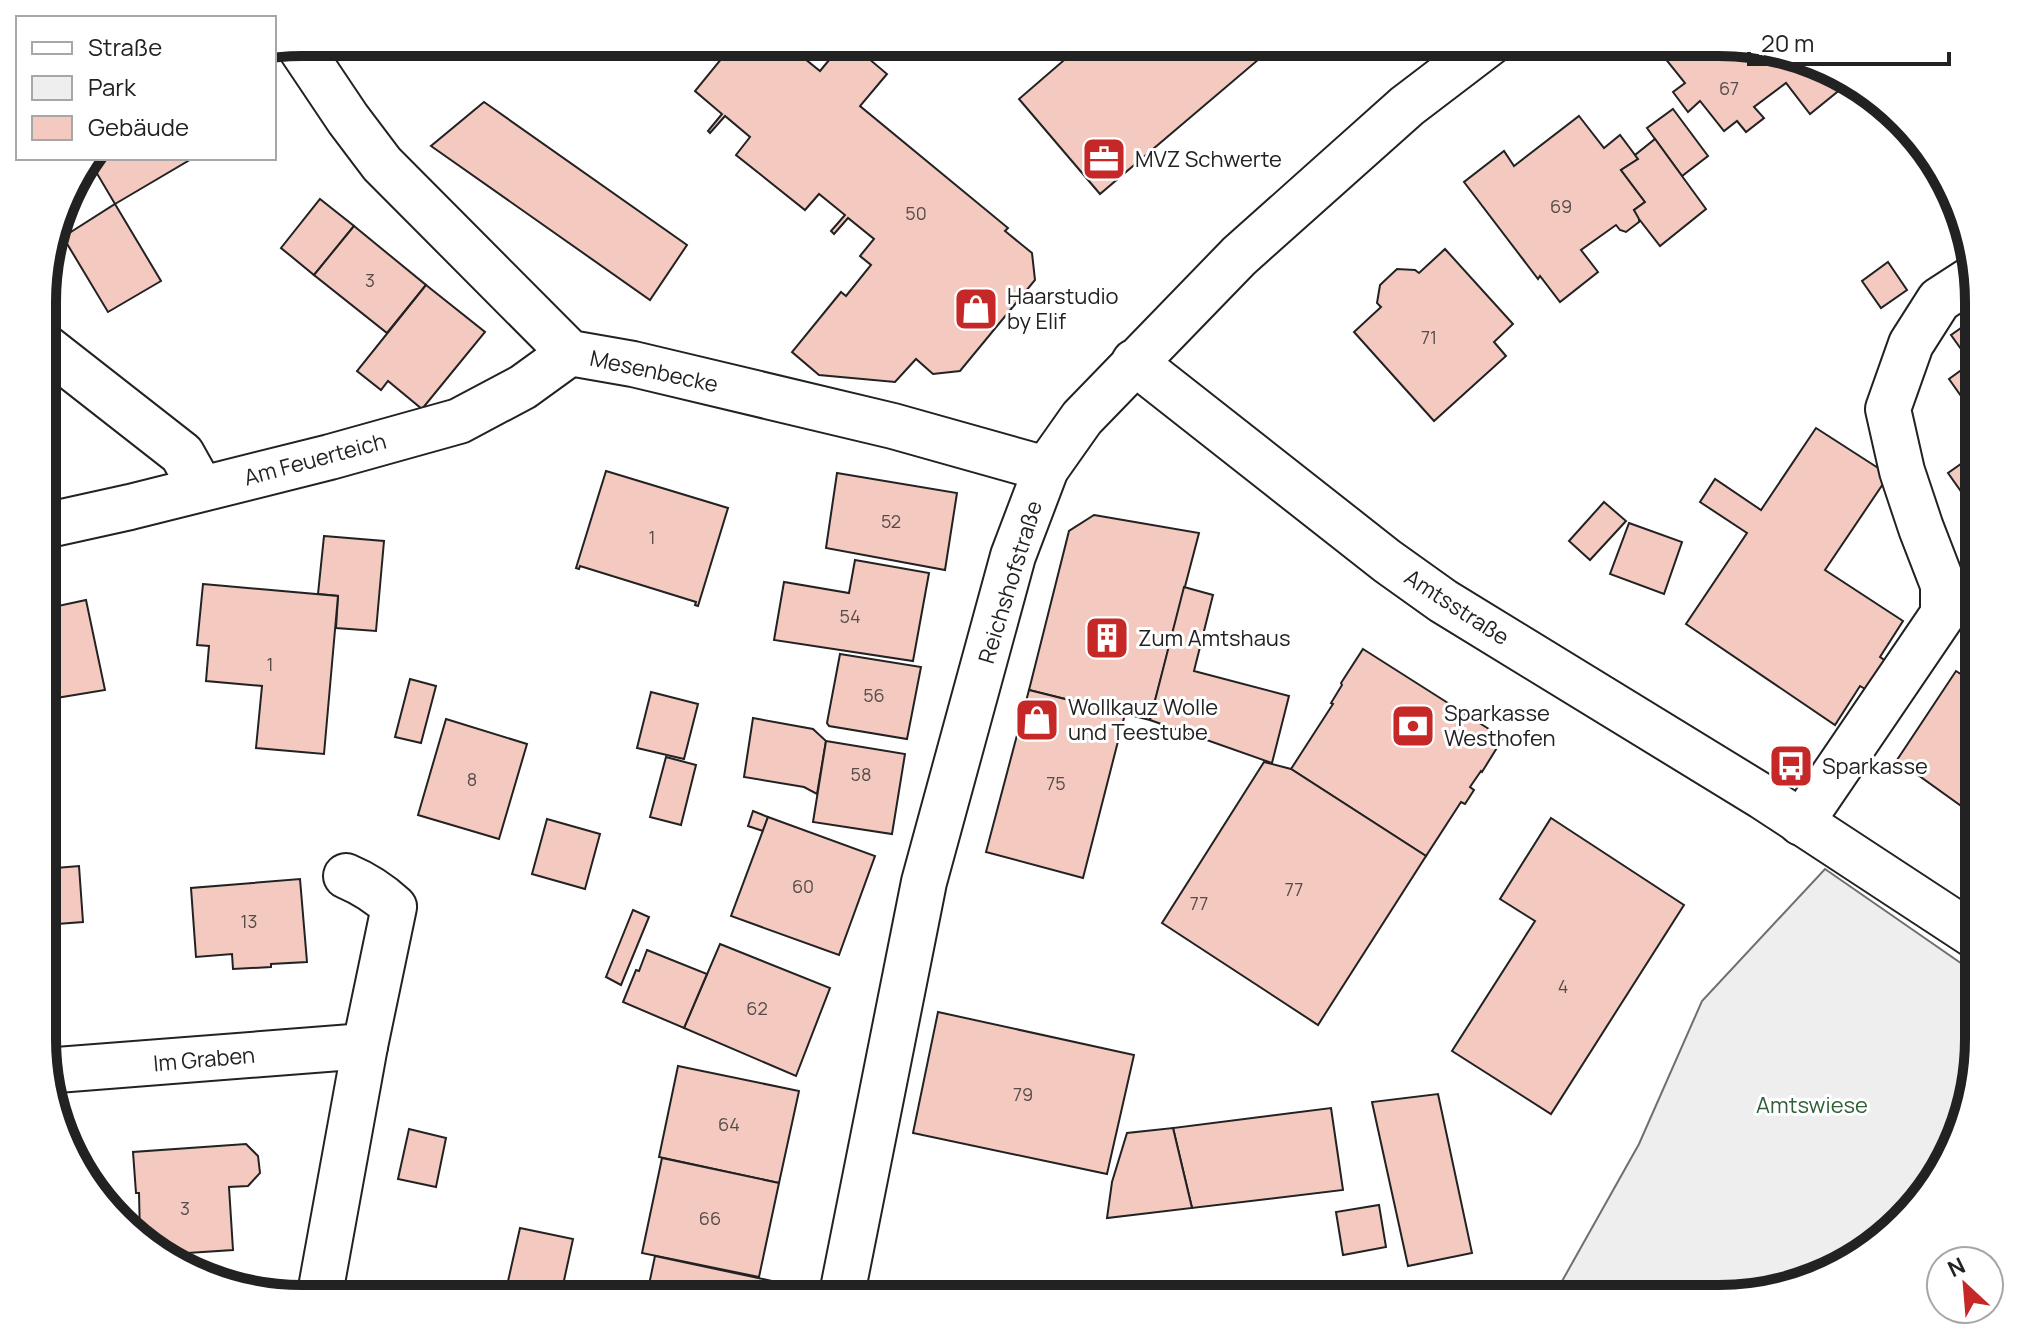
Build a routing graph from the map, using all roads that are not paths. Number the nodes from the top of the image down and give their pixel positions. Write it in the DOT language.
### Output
graph roads {
  1 [pos="306,56"];
  2 [pos="1473,56"];
  3 [pos="1964,284"];
  4 [pos="570,353"];
  5 [pos="56,355"];
  6 [pos="1134,362"];
  7 [pos="1046,469"];
  8 [pos="201,488"];
  9 [pos="56,523"];
  10 [pos="1801,823"];
  11 [pos="346,876"];
  12 [pos="1964,929"];
  13 [pos="365,1046"];
  14 [pos="58,1070"];
  15 [pos="322,1285"];
  16 [pos="844,1285"];
  1 -- 4 [label="street, Mesenbecke"];
  2 -- 6 [label="street, Reichshofstraße"];
  3 -- 10 [label="street"];
  4 -- 7 [label="street, Mesenbecke"];
  4 -- 8 [label="street, Am Feuerteich"];
  5 -- 8 [label="street"];
  6 -- 7 [label="street, Reichshofstraße"];
  6 -- 10 [label="street, Amtsstraße"];
  7 -- 16 [label="street, Reichshofstraße"];
  8 -- 9 [label="street, Am Feuerteich"];
  10 -- 12 [label="street, Amtsstraße"];
  11 -- 13 [label="street"];
  13 -- 14 [label="street, Im Graben"];
  13 -- 15 [label="street"];
}
